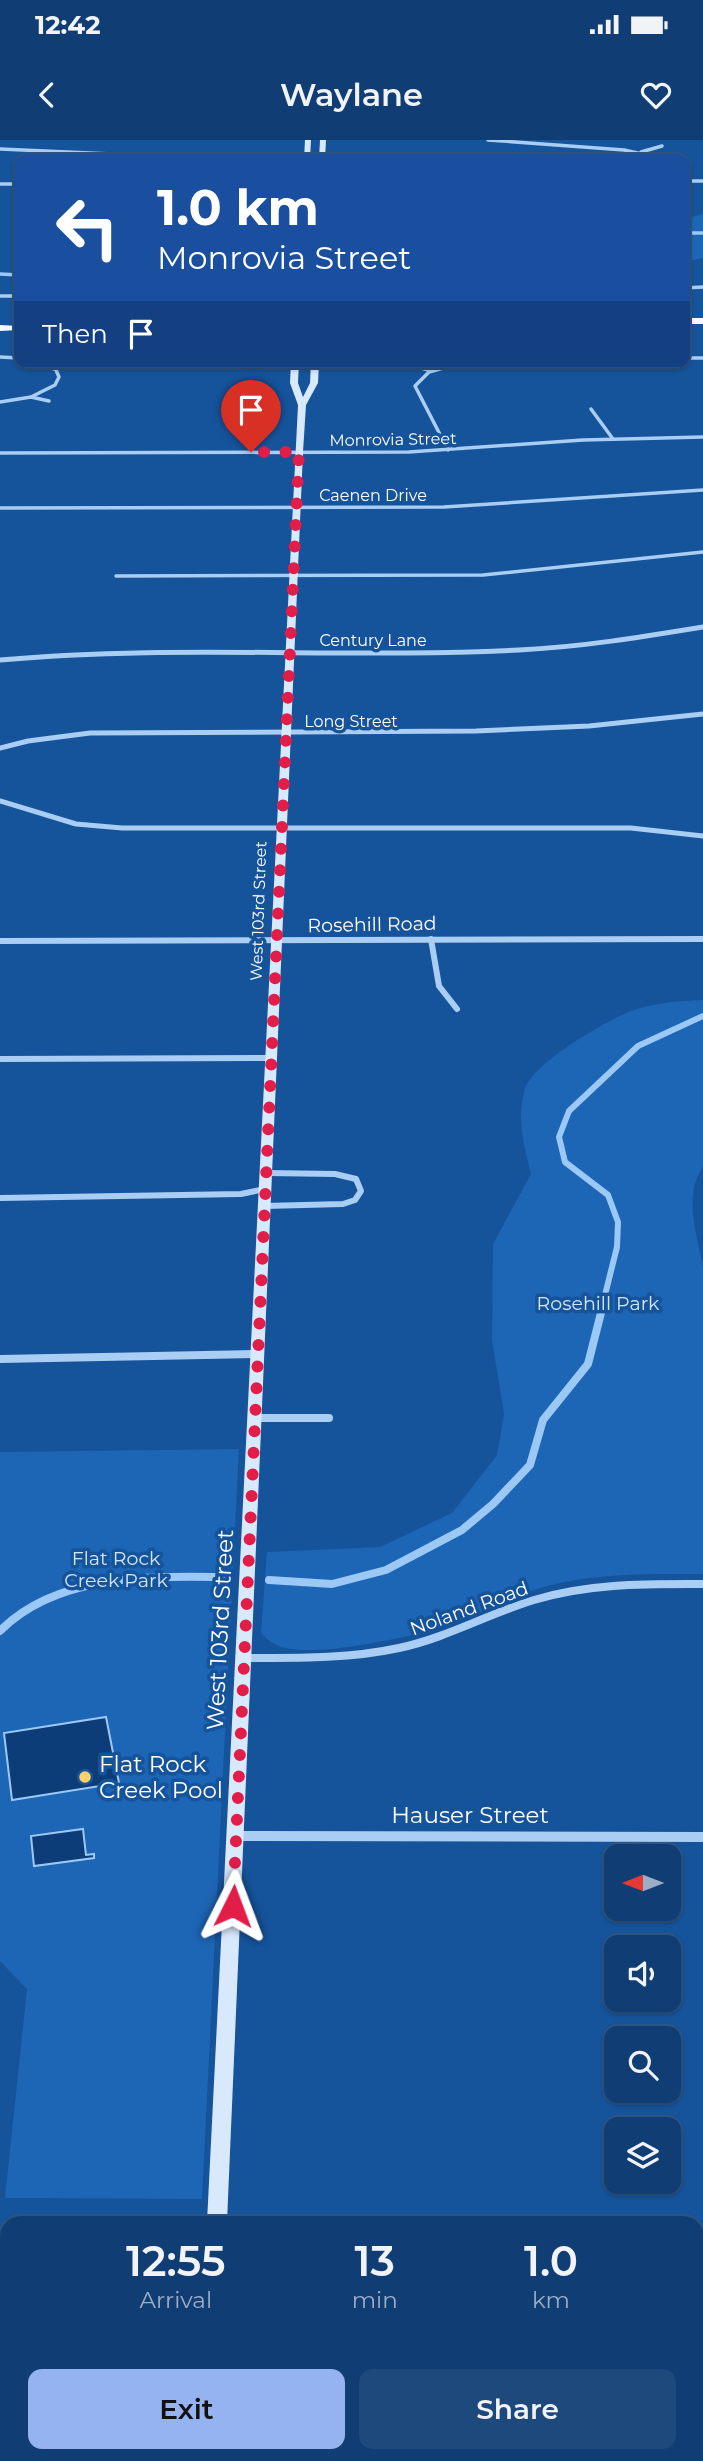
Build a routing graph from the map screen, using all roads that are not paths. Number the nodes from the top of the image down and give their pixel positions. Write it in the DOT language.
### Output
graph roads {
  1 [pos="488,140"];
  2 [pos="662,146"];
  3 [pos="0,149"];
  4 [pos="640,152"];
  5 [pos="112,154"];
  6 [pos="647,154"];
  7 [pos="51,368"];
  8 [pos="295,368"];
  9 [pos="315,368"];
  10 [pos="422,368"];
  11 [pos="441,368"];
  12 [pos="432,371"];
  13 [pos="31,397"];
  14 [pos="49,401"];
  15 [pos="0,402"];
  16 [pos="302,405"];
  17 [pos="591,409"];
  18 [pos="703,437"];
  19 [pos="613,439"];
  20 [pos="448,450"];
  21 [pos="299,452"];
  22 [pos="0,453"];
  23 [pos="703,490"];
  24 [pos="297,507"];
  25 [pos="0,508"];
  26 [pos="703,552"];
  27 [pos="116,576"];
  28 [pos="293,576"];
  29 [pos="703,627"];
  30 [pos="290,652"];
  31 [pos="0,660"];
  32 [pos="703,714"];
  33 [pos="286,733"];
  34 [pos="0,748"];
  35 [pos="0,801"];
  36 [pos="282,828"];
  37 [pos="703,836"];
  38 [pos="431,939"];
  39 [pos="703,939"];
  40 [pos="0,941"];
  41 [pos="277,941"];
  42 [pos="457,1009"];
  43 [pos="272,1058"];
  44 [pos="0,1059"];
  45 [pos="267,1173"];
  46 [pos="266,1189"];
  47 [pos="0,1198"];
  48 [pos="265,1206"];
  49 [pos="258,1354"];
  50 [pos="0,1359"];
  51 [pos="256,1418"];
  52 [pos="329,1418"];
  53 [pos="703,1584"];
  54 [pos="245,1658"];
  55 [pos="237,1836"];
  56 [pos="703,1837"];
  57 [pos="217,2216"];
  1 -- 4 [label="street"];
  2 -- 4 [label="street"];
  3 -- 5 [label="street"];
  4 -- 6 [label="street"];
  7 -- 13 [label="street"];
  8 -- 16 [label="main road, West 103rd Street"];
  9 -- 16 [label="main road, West 103rd Street"];
  10 -- 12 [label="street"];
  11 -- 12 [label="street"];
  12 -- 20 [label="street"];
  13 -- 14 [label="street"];
  13 -- 15 [label="street"];
  16 -- 21 [label="main road, West 103rd Street"];
  17 -- 19 [label="street"];
  18 -- 19 [label="street, Monrovia Street"];
  19 -- 20 [label="street, Monrovia Street"];
  20 -- 21 [label="street, Monrovia Street"];
  21 -- 22 [label="street, Monrovia Street"];
  21 -- 24 [label="main road, West 103rd Street"];
  23 -- 24 [label="street, Caenen Drive"];
  24 -- 25 [label="street, Caenen Drive"];
  24 -- 28 [label="main road, West 103rd Street"];
  26 -- 28 [label="street"];
  27 -- 28 [label="street"];
  28 -- 30 [label="main road, West 103rd Street"];
  29 -- 30 [label="street, Century Lane"];
  30 -- 31 [label="street, Century Lane"];
  30 -- 33 [label="main road, West 103rd Street"];
  32 -- 33 [label="street, Long Street"];
  33 -- 34 [label="street, Long Street"];
  33 -- 36 [label="main road, West 103rd Street"];
  35 -- 36 [label="street"];
  36 -- 37 [label="street"];
  36 -- 41 [label="main road, West 103rd Street"];
  38 -- 39 [label="street, Rosehill Road"];
  38 -- 41 [label="street, Rosehill Road"];
  38 -- 42 [label="street"];
  40 -- 41 [label="street, Rosehill Road"];
  41 -- 43 [label="main road, West 103rd Street"];
  43 -- 44 [label="street"];
  43 -- 45 [label="main road, West 103rd Street"];
  45 -- 46 [label="main road, West 103rd Street"];
  45 -- 48 [label="street"];
  46 -- 47 [label="street"];
  46 -- 48 [label="main road, West 103rd Street"];
  48 -- 49 [label="main road, West 103rd Street"];
  49 -- 50 [label="street"];
  49 -- 51 [label="main road, West 103rd Street"];
  51 -- 52 [label="street"];
  51 -- 54 [label="main road, West 103rd Street"];
  53 -- 54 [label="street, Noland Road"];
  54 -- 55 [label="main road, West 103rd Street"];
  55 -- 56 [label="street, Hauser Street"];
  55 -- 57 [label="main road, West 103rd Street"];
}
